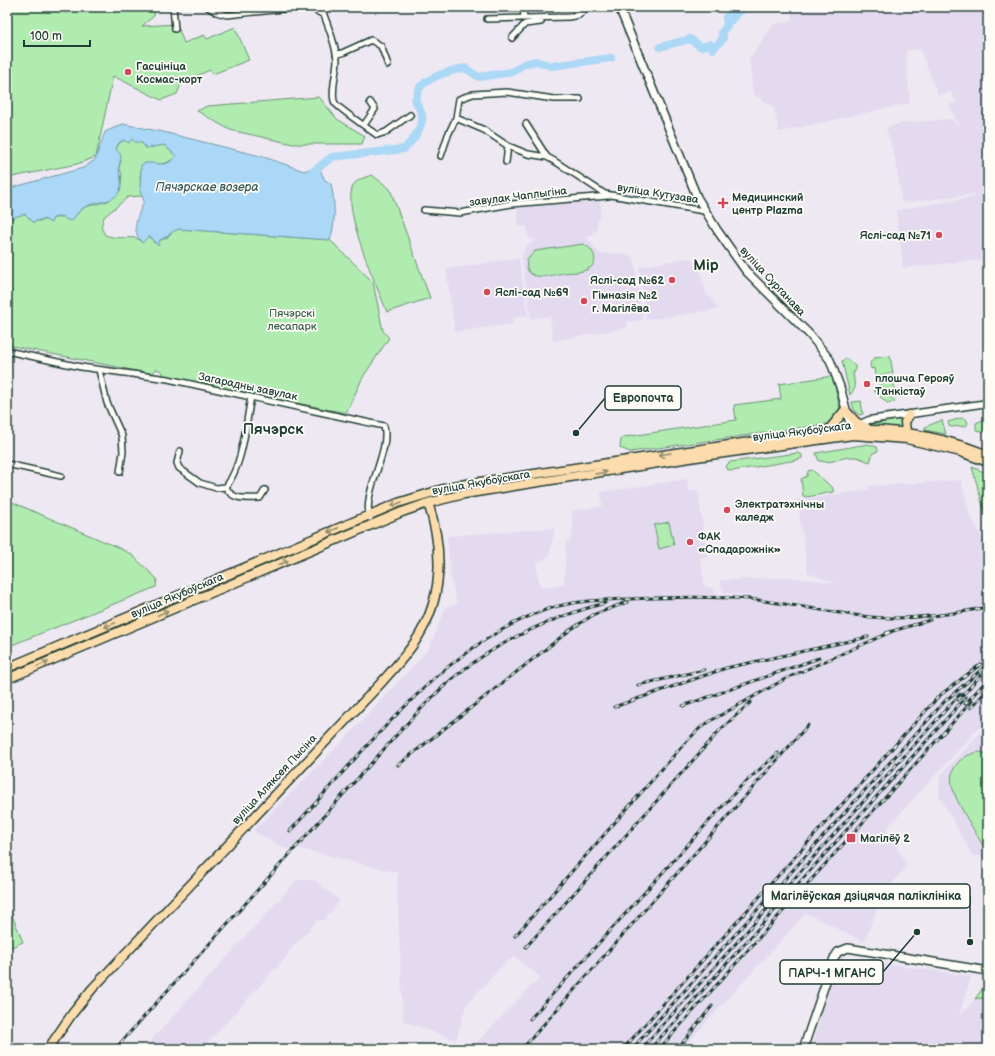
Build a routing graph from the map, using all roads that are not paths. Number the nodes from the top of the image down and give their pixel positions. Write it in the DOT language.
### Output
graph roads {
  1 [pos="173,7"];
  2 [pos="208,7"];
  3 [pos="523,7"];
  4 [pos="587,7"];
  5 [pos="619,7"];
  6 [pos="292,8"];
  7 [pos="311,8"];
  8 [pos="524,18"];
  9 [pos="551,18"];
  10 [pos="487,19"];
  11 [pos="175,29"];
  12 [pos="512,38"];
  13 [pos="336,54"];
  14 [pos="388,65"];
  15 [pos="580,99"];
  16 [pos="370,102"];
  17 [pos="410,115"];
  18 [pos="456,118"];
  19 [pos="526,124"];
  20 [pos="364,125"];
  21 [pos="508,146"];
  22 [pos="441,156"];
  23 [pos="547,157"];
  24 [pos="506,162"];
  25 [pos="613,196"];
  26 [pos="424,210"];
  27 [pos="704,211"];
  28 [pos="7,351"];
  29 [pos="99,370"];
  30 [pos="252,397"];
  31 [pos="988,403"];
  32 [pos="846,410"];
  33 [pos="909,416"];
  34 [pos="859,424"];
  35 [pos="868,428"];
  36 [pos="828,430"];
  37 [pos="852,432"];
  38 [pos="906,436"];
  39 [pos="180,451"];
  40 [pos="988,455"];
  41 [pos="988,462"];
  42 [pos="7,464"];
  43 [pos="120,472"];
  44 [pos="60,476"];
  45 [pos="226,487"];
  46 [pos="265,490"];
  47 [pos="424,494"];
  48 [pos="428,503"];
  49 [pos="369,515"];
  50 [pos="373,524"];
  51 [pos="7,668"];
  52 [pos="7,679"];
  53 [pos="988,971"];
  54 [pos="48,1049"];
  55 [pos="803,1049"];
  1 -- 11 [label="street"];
  2 -- 6 [label="street"];
  3 -- 8 [label="street"];
  4 -- 9 [label="street"];
  5 -- 27 [label="main road, вуліца Сурганава"];
  6 -- 7 [label="street"];
  7 -- 13 [label="street"];
  8 -- 9 [label="street"];
  8 -- 10 [label="street"];
  9 -- 12 [label="street"];
  13 -- 14 [label="street"];
  13 -- 20 [label="street"];
  15 -- 18 [label="street"];
  16 -- 20 [label="street"];
  17 -- 20 [label="street"];
  18 -- 21 [label="street, вуліца Кутузава"];
  18 -- 22 [label="street"];
  19 -- 23 [label="street"];
  21 -- 23 [label="street, вуліца Кутузава"];
  21 -- 24 [label="street"];
  23 -- 25 [label="street, вуліца Кутузава"];
  25 -- 26 [label="street, завулак Чаплыгіна"];
  25 -- 27 [label="street, вуліца Кутузава"];
  27 -- 32 [label="main road, вуліца Сурганава"];
  28 -- 29 [label="street, Загарадны завулак"];
  29 -- 30 [label="street, Загарадны завулак"];
  29 -- 43 [label="street"];
  30 -- 45 [label="street"];
  30 -- 49 [label="street, Загарадны завулак"];
  31 -- 33 [label="street"];
  32 -- 34 [label="main road"];
  32 -- 36 [label="main road"];
  32 -- 37 [label="main road, вуліца Сурганава"];
  33 -- 34 [label="street"];
  33 -- 38 [label="main road"];
  34 -- 35 [label="main road"];
  34 -- 37 [label="street"];
  35 -- 37 [label="main road, вуліца Якубоўскага"];
  35 -- 38 [label="main road, вуліца Якубоўскага"];
  36 -- 37 [label="main road, вуліца Якубоўскага"];
  36 -- 47 [label="main road, вуліца Якубоўскага, one-way"];
  37 -- 38 [label="main road, вуліца Якубоўскага"];
  48 -- 37 [label="main road, вуліца Якубоўскага, one-way"];
  38 -- 40 [label="main road, вуліца Якубоўскага"];
  38 -- 41 [label="main road, вуліца Якубоўскага"];
  39 -- 45 [label="street"];
  42 -- 44 [label="street"];
  45 -- 46 [label="street"];
  47 -- 48 [label="main road, вуліца Аляксея Пысіна"];
  47 -- 49 [label="main road, вуліца Якубоўскага, one-way"];
  48 -- 50 [label="main road, вуліца Якубоўскага"];
  48 -- 54 [label="main road, вуліца Аляксея Пысіна"];
  49 -- 50 [label="street, Загарадны завулак"];
  49 -- 51 [label="main road, вуліца Якубоўскага, one-way"];
  52 -- 50 [label="main road, вуліца Якубоўскага, one-way"];
  53 -- 55 [label="main road"];
}
